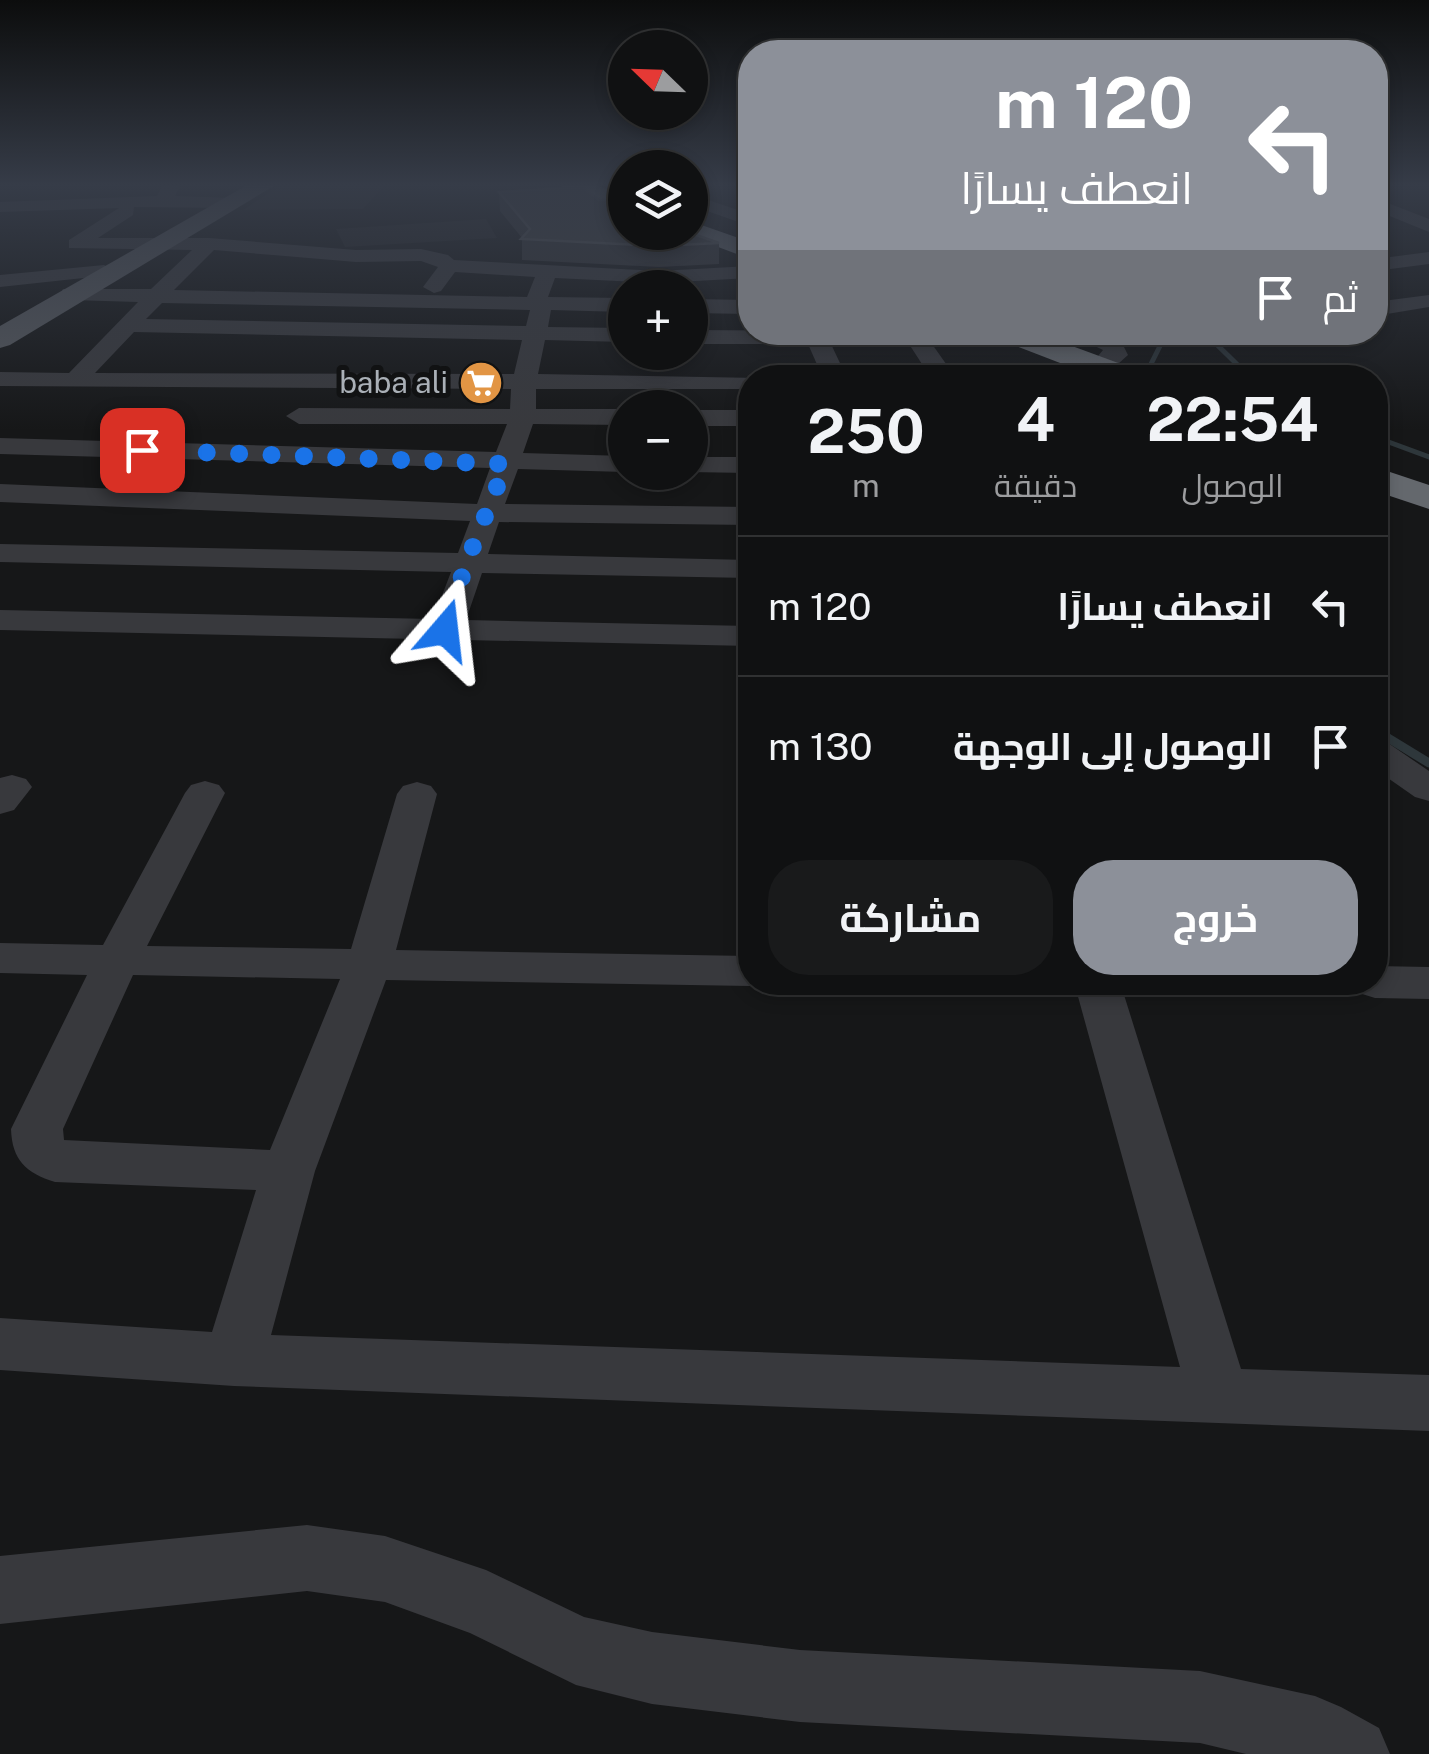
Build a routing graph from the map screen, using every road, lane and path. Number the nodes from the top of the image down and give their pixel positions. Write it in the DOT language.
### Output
graph roads {
  1 [pos="115,266"];
  2 [pos="186,266"];
  3 [pos="271,266"];
  4 [pos="349,266"];
  5 [pos="449,266"];
  6 [pos="107,270"];
  7 [pos="547,272"];
  8 [pos="738,273"];
  9 [pos="0,281"];
  10 [pos="59,296"];
  11 [pos="156,296"];
  12 [pos="242,297"];
  13 [pos="325,299"];
  14 [pos="1429,300"];
  15 [pos="424,301"];
  16 [pos="535,302"];
  17 [pos="0,304"];
  18 [pos="608,304"];
  19 [pos="708,306"];
  20 [pos="718,306"];
  21 [pos="738,307"];
  22 [pos="1388,307"];
  23 [pos="126,325"];
  24 [pos="0,327"];
  25 [pos="216,327"];
  26 [pos="534,333"];
  27 [pos="608,335"];
  28 [pos="708,336"];
  29 [pos="726,337"];
  30 [pos="738,337"];
  31 [pos="0,339"];
  32 [pos="1020,345"];
  33 [pos="292,354"];
  34 [pos="383,356"];
  35 [pos="1075,365"];
  36 [pos="620,370"];
  37 [pos="738,371"];
  38 [pos="0,379"];
  39 [pos="74,380"];
  40 [pos="177,380"];
  41 [pos="328,380"];
  42 [pos="524,381"];
  43 [pos="617,382"];
  44 [pos="738,382"];
  45 [pos="299,416"];
  46 [pos="522,416"];
  47 [pos="608,417"];
  48 [pos="708,418"];
  49 [pos="738,418"];
  50 [pos="0,446"];
  51 [pos="264,455"];
  52 [pos="506,464"];
  53 [pos="608,464"];
  54 [pos="708,465"];
  55 [pos="738,465"];
  56 [pos="1388,471"];
  57 [pos="1388,483"];
  58 [pos="1429,485"];
  59 [pos="0,493"];
  60 [pos="1429,498"];
  61 [pos="228,503"];
  62 [pos="485,513"];
  63 [pos="738,516"];
  64 [pos="0,553"];
  65 [pos="174,559"];
  66 [pos="466,564"];
  67 [pos="738,569"];
  68 [pos="0,620"];
  69 [pos="445,630"];
  70 [pos="738,636"];
  71 [pos="1388,759"];
  72 [pos="1429,789"];
  73 [pos="204,793"];
  74 [pos="417,794"];
  75 [pos="0,958"];
  76 [pos="117,960"];
  77 [pos="369,964"];
  78 [pos="738,971"];
  79 [pos="1388,982"];
  80 [pos="1429,983"];
  81 [pos="1101,995"];
  82 [pos="288,1171"];
  83 [pos="0,1344"];
  84 [pos="234,1360"];
  85 [pos="1218,1392"];
  86 [pos="1429,1403"];
  87 [pos="0,1590"];
  88 [pos="1353,1754"];
  1 -- 6 [label="main road"];
  2 -- 11 [label="street"];
  3 -- 12 [label="street"];
  4 -- 13 [label="street"];
  5 -- 7 [label="street"];
  5 -- 15 [label="street"];
  6 -- 9 [label="street"];
  6 -- 10 [label="main road"];
  7 -- 8 [label="street"];
  7 -- 16 [label="street"];
  10 -- 11 [label="street"];
  10 -- 17 [label="street"];
  10 -- 24 [label="main road"];
  10 -- 31 [label="main road"];
  11 -- 12 [label="street"];
  11 -- 23 [label="street"];
  12 -- 13 [label="street"];
  13 -- 15 [label="street"];
  13 -- 33 [label="street"];
  14 -- 22 [label="street"];
  15 -- 16 [label="street"];
  16 -- 18 [label="street"];
  16 -- 26 [label="street"];
  19 -- 20 [label="street"];
  20 -- 21 [label="street"];
  20 -- 29 [label="street"];
  23 -- 25 [label="street"];
  23 -- 39 [label="street"];
  25 -- 33 [label="street"];
  25 -- 40 [label="street"];
  26 -- 27 [label="street"];
  26 -- 34 [label="street"];
  26 -- 42 [label="street"];
  28 -- 29 [label="street"];
  29 -- 30 [label="street"];
  29 -- 37 [label="street"];
  32 -- 35 [label="highway"];
  33 -- 34 [label="street"];
  33 -- 40 [label="street"];
  33 -- 41 [label="street"];
  34 -- 41 [label="street"];
  34 -- 42 [label="street"];
  36 -- 43 [label="street"];
  38 -- 39 [label="street"];
  39 -- 40 [label="street"];
  41 -- 45 [label="street"];
  42 -- 43 [label="street"];
  42 -- 46 [label="street"];
  43 -- 44 [label="street"];
  45 -- 46 [label="street"];
  45 -- 51 [label="street"];
  46 -- 47 [label="street"];
  46 -- 52 [label="street"];
  48 -- 49 [label="street"];
  50 -- 51 [label="street"];
  51 -- 52 [label="street"];
  51 -- 61 [label="street"];
  52 -- 53 [label="street"];
  52 -- 62 [label="street"];
  54 -- 55 [label="street"];
  56 -- 58 [label="highway"];
  57 -- 60 [label="highway"];
  59 -- 61 [label="street"];
  61 -- 62 [label="street"];
  61 -- 65 [label="street"];
  62 -- 63 [label="street"];
  62 -- 66 [label="street"];
  64 -- 65 [label="street"];
  65 -- 66 [label="street"];
  66 -- 67 [label="street"];
  66 -- 69 [label="street"];
  68 -- 69 [label="street"];
  69 -- 70 [label="street"];
  71 -- 72 [label="street"];
  73 -- 76 [label="street"];
  74 -- 77 [label="street"];
  75 -- 76 [label="street"];
  76 -- 77 [label="street"];
  76 -- 82 [label="street"];
  77 -- 78 [label="street"];
  77 -- 82 [label="street"];
  79 -- 80 [label="street"];
  81 -- 85 [label="street"];
  82 -- 84 [label="street"];
  83 -- 84 [label="street"];
  84 -- 85 [label="street"];
  85 -- 86 [label="street"];
  87 -- 88 [label="street"];
}
